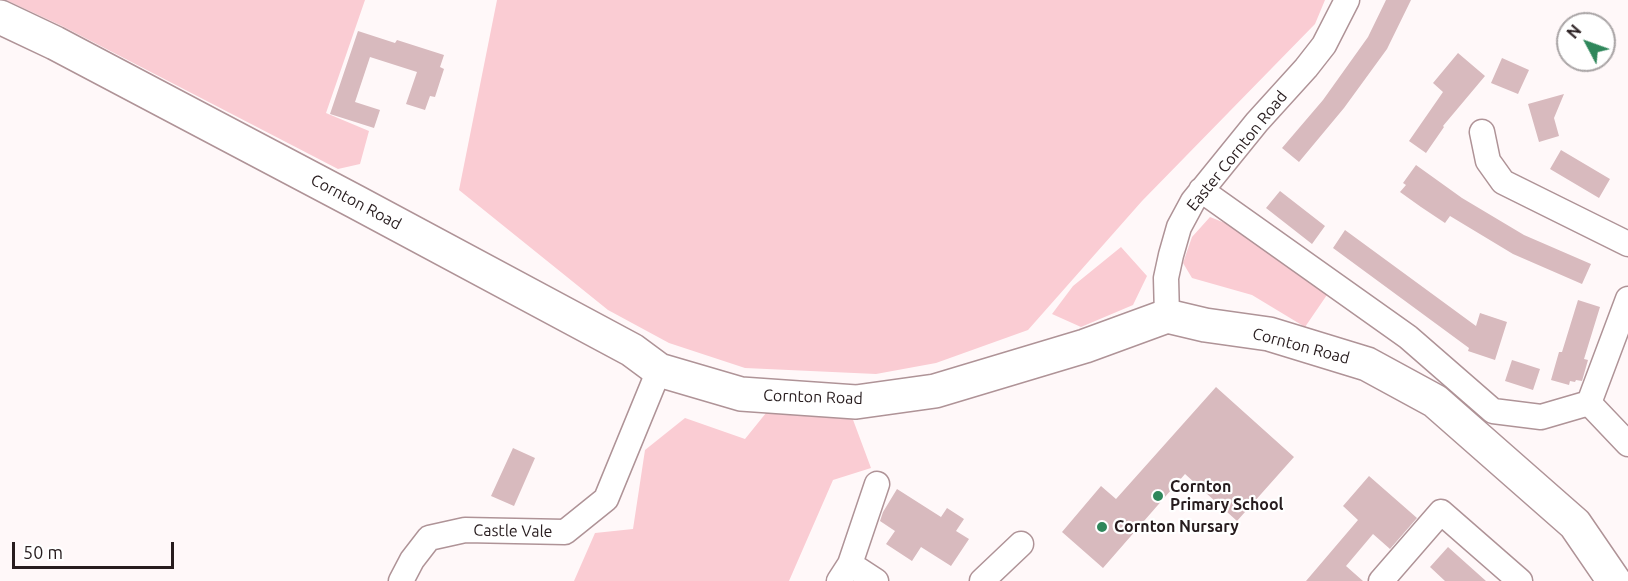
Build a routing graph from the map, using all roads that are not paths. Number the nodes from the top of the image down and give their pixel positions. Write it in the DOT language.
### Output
graph roads {
  1 [pos="1347,0"];
  2 [pos="0,17"];
  3 [pos="1482,132"];
  4 [pos="1201,190"];
  5 [pos="1628,244"];
  6 [pos="1628,299"];
  7 [pos="1167,316"];
  8 [pos="659,370"];
  9 [pos="1589,403"];
  10 [pos="1628,444"];
  11 [pos="877,484"];
  12 [pos="1020,544"];
  13 [pos="845,572"];
  14 [pos="401,581"];
  15 [pos="876,581"];
  16 [pos="982,581"];
  17 [pos="1381,581"];
  18 [pos="1520,581"];
  19 [pos="1614,581"];
  1 -- 4 [label="street, Easter Cornton Road"];
  2 -- 8 [label="main road, Cornton Road"];
  3 -- 5 [label="street"];
  4 -- 7 [label="street, Easter Cornton Road"];
  4 -- 9 [label="street"];
  6 -- 9 [label="street"];
  7 -- 8 [label="main road, Cornton Road"];
  7 -- 19 [label="main road, Cornton Road"];
  8 -- 14 [label="street, Castle Vale"];
  9 -- 10 [label="street"];
  11 -- 13 [label="street"];
  12 -- 16 [label="street"];
  13 -- 15 [label="street"];
  17 -- 18 [label="street"];
}
